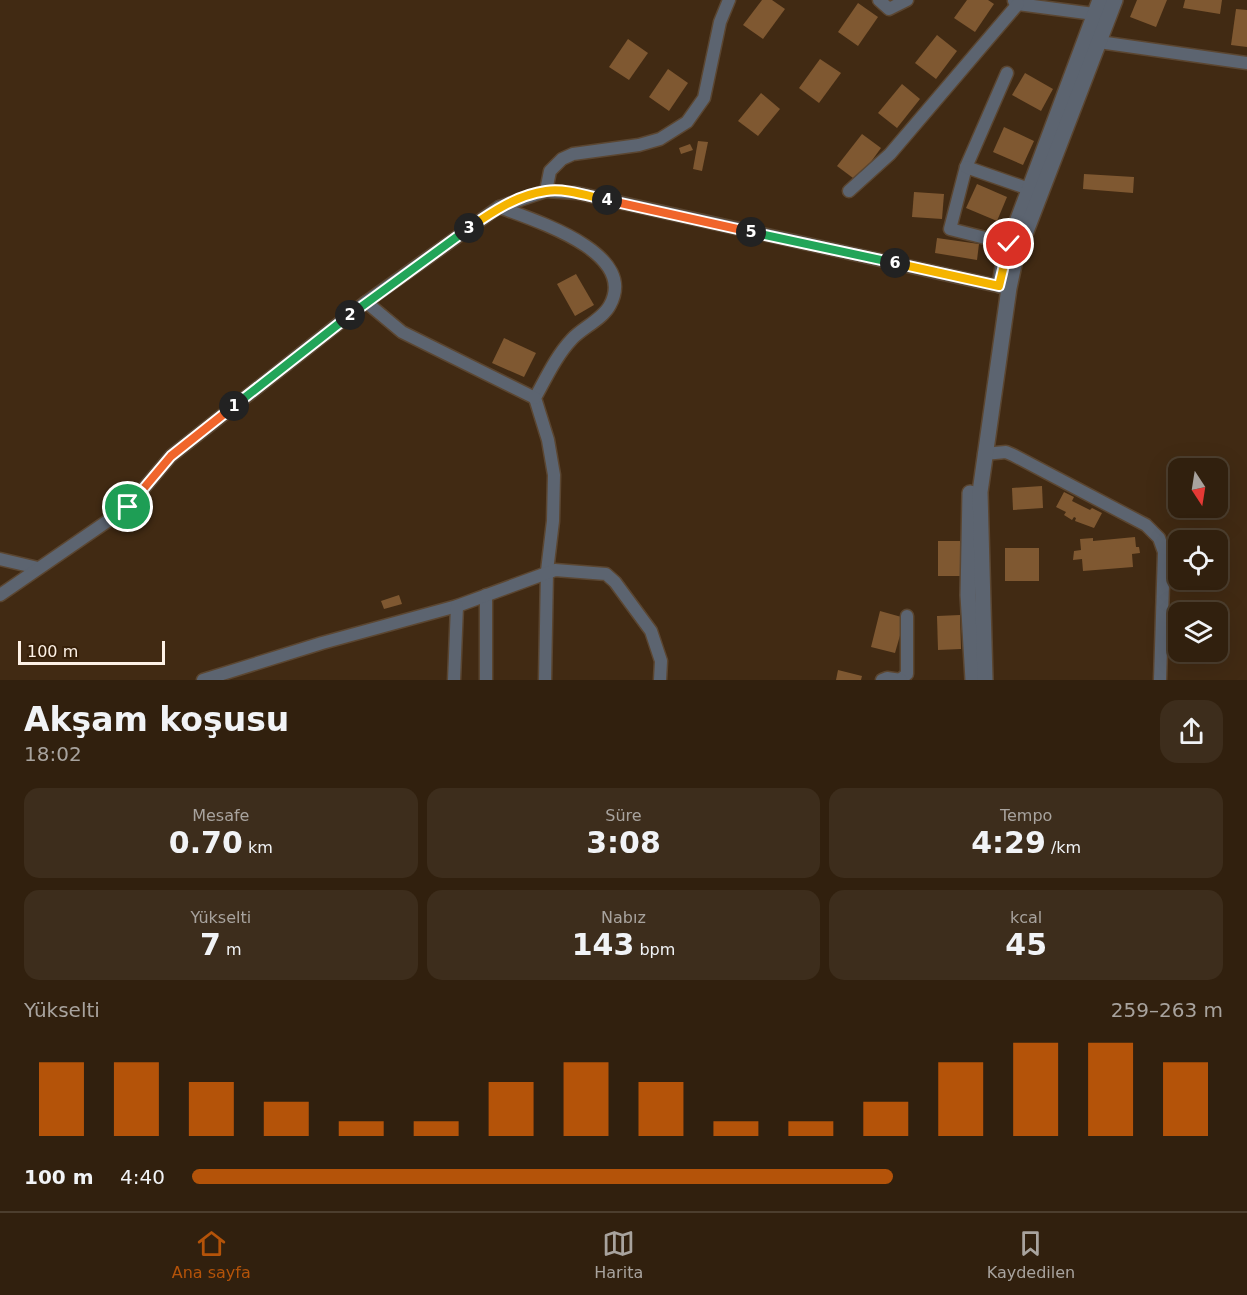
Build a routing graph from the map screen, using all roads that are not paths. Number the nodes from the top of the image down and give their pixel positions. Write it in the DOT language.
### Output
graph roads {
  1 [pos="729,0"];
  2 [pos="879,0"];
  3 [pos="907,0"];
  4 [pos="1116,0"];
  5 [pos="1015,2"];
  6 [pos="1097,7"];
  7 [pos="1099,42"];
  8 [pos="1247,63"];
  9 [pos="1007,74"];
  10 [pos="966,167"];
  11 [pos="1029,189"];
  12 [pos="546,191"];
  13 [pos="849,191"];
  14 [pos="499,207"];
  15 [pos="1009,244"];
  16 [pos="1004,287"];
  17 [pos="366,302"];
  18 [pos="536,398"];
  19 [pos="984,453"];
  20 [pos="1,560"];
  21 [pos="38,568"];
  22 [pos="547,572"];
  23 [pos="0,595"];
  24 [pos="486,596"];
  25 [pos="457,606"];
  26 [pos="908,616"];
  27 [pos="901,679"];
  28 [pos="203,680"];
  29 [pos="454,680"];
  30 [pos="486,680"];
  31 [pos="545,680"];
  32 [pos="660,680"];
  33 [pos="882,680"];
  34 [pos="972,680"];
  35 [pos="984,680"];
  36 [pos="1160,680"];
  1 -- 12 [label="street"];
  2 -- 3 [label="street"];
  4 -- 7 [label="street"];
  5 -- 6 [label="street"];
  5 -- 13 [label="street"];
  6 -- 11 [label="street"];
  7 -- 8 [label="street"];
  7 -- 16 [label="street"];
  9 -- 10 [label="street"];
  10 -- 11 [label="street"];
  10 -- 15 [label="street"];
  11 -- 15 [label="street"];
  12 -- 14 [label="street"];
  12 -- 16 [label="street"];
  14 -- 17 [label="street"];
  14 -- 18 [label="street"];
  15 -- 16 [label="street"];
  16 -- 19 [label="street"];
  16 -- 34 [label="street"];
  17 -- 18 [label="street"];
  17 -- 21 [label="street"];
  18 -- 22 [label="street"];
  19 -- 35 [label="street"];
  19 -- 36 [label="street"];
  20 -- 21 [label="street"];
  21 -- 23 [label="street"];
  22 -- 24 [label="street"];
  22 -- 31 [label="street"];
  22 -- 32 [label="street"];
  24 -- 25 [label="street"];
  24 -- 30 [label="street"];
  25 -- 28 [label="street"];
  25 -- 29 [label="street"];
  26 -- 27 [label="street"];
  27 -- 33 [label="street"];
}
